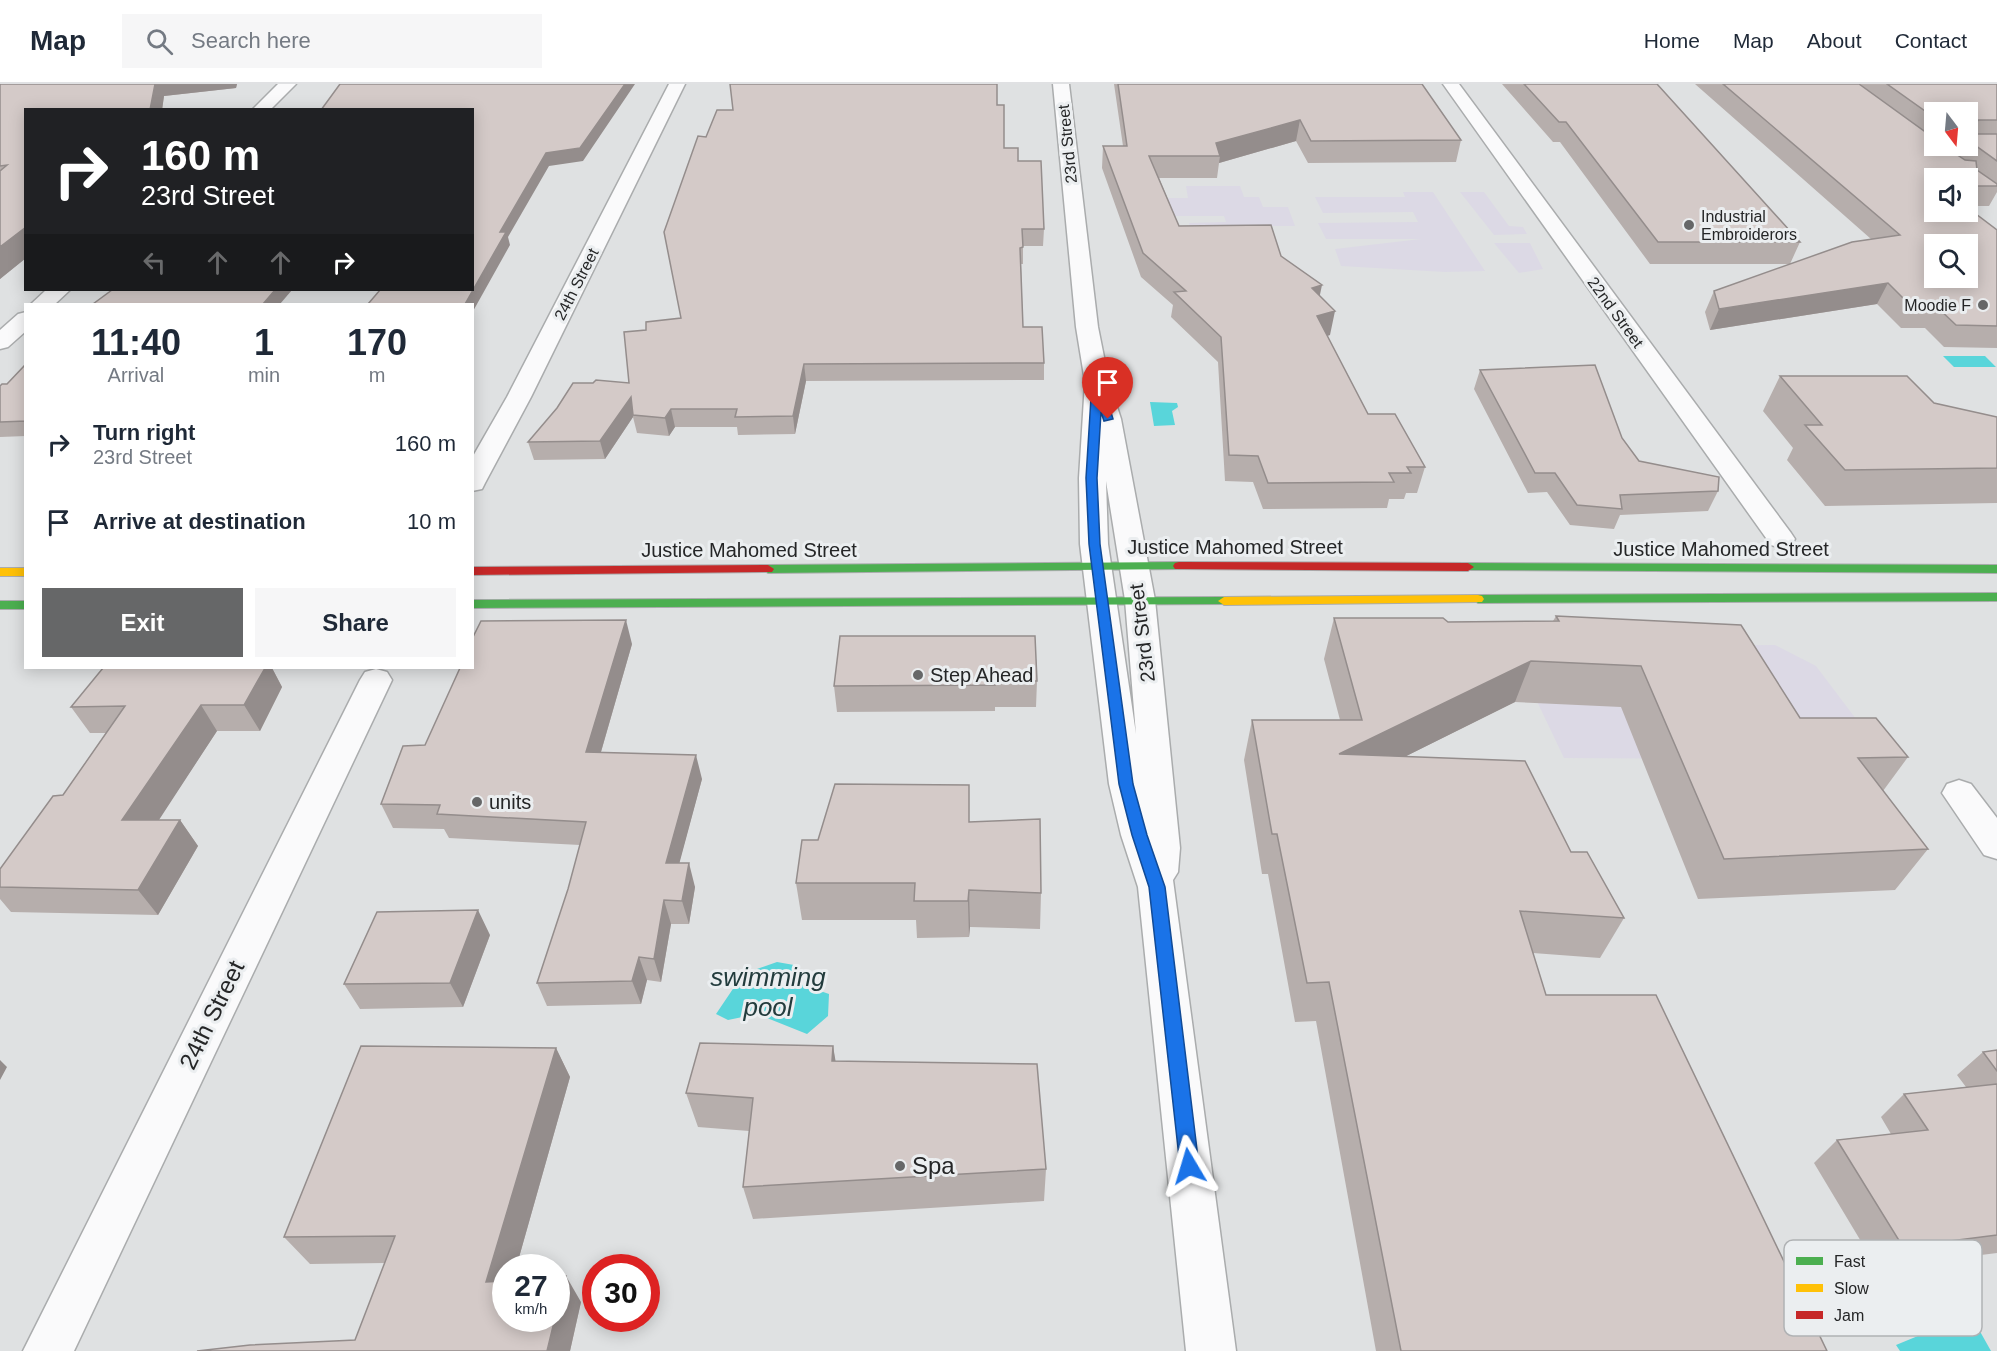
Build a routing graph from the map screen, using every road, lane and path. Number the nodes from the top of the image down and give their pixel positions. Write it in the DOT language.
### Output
graph roads {
  1 [pos="288,84"];
  2 [pos="677,84"];
  3 [pos="1060,84"];
  4 [pos="1451,84"];
  5 [pos="262,108"];
  6 [pos="1997,146"];
  7 [pos="1952,166"];
  8 [pos="58,291"];
  9 [pos="43,303"];
  10 [pos="24,321"];
  11 [pos="0,342"];
  12 [pos="1097,382"];
  13 [pos="474,479"];
  14 [pos="1781,538"];
  15 [pos="1097,566"];
  16 [pos="1134,566"];
  17 [pos="1997,569"];
  18 [pos="474,571"];
  19 [pos="0,572"];
  20 [pos="24,572"];
  21 [pos="1997,597"];
  22 [pos="1103,600"];
  23 [pos="1140,600"];
  24 [pos="474,604"];
  25 [pos="0,605"];
  26 [pos="24,605"];
  27 [pos="376,680"];
  28 [pos="1959,793"];
  29 [pos="1997,845"];
  30 [pos="1157,887"];
  31 [pos="48,1351"];
  32 [pos="1211,1351"];
  1 -- 5 [label="street"];
  2 -- 13 [label="street, 24th Street"];
  3 -- 12 [label="street, 23rd Street"];
  4 -- 14 [label="street, 22nd Street"];
  6 -- 7 [label="street"];
  8 -- 9 [label="street"];
  10 -- 11 [label="street"];
  12 -- 15 [label="street, 23rd Street"];
  12 -- 16 [label="street, 23rd Street"];
  15 -- 16 [label="main road, Justice Mahomed Street"];
  15 -- 18 [label="main road, Justice Mahomed Street"];
  15 -- 22 [label="street, 23rd Street"];
  16 -- 17 [label="main road, Justice Mahomed Street"];
  16 -- 23 [label="street, 23rd Street"];
  19 -- 20 [label="main road"];
  21 -- 23 [label="main road"];
  22 -- 23 [label="main road"];
  22 -- 24 [label="main road"];
  22 -- 30 [label="street, 23rd Street"];
  23 -- 30 [label="street, 23rd Street"];
  25 -- 26 [label="main road"];
  27 -- 31 [label="street, 24th Street"];
  28 -- 29 [label="street"];
  30 -- 32 [label="street, 23rd Street"];
}
